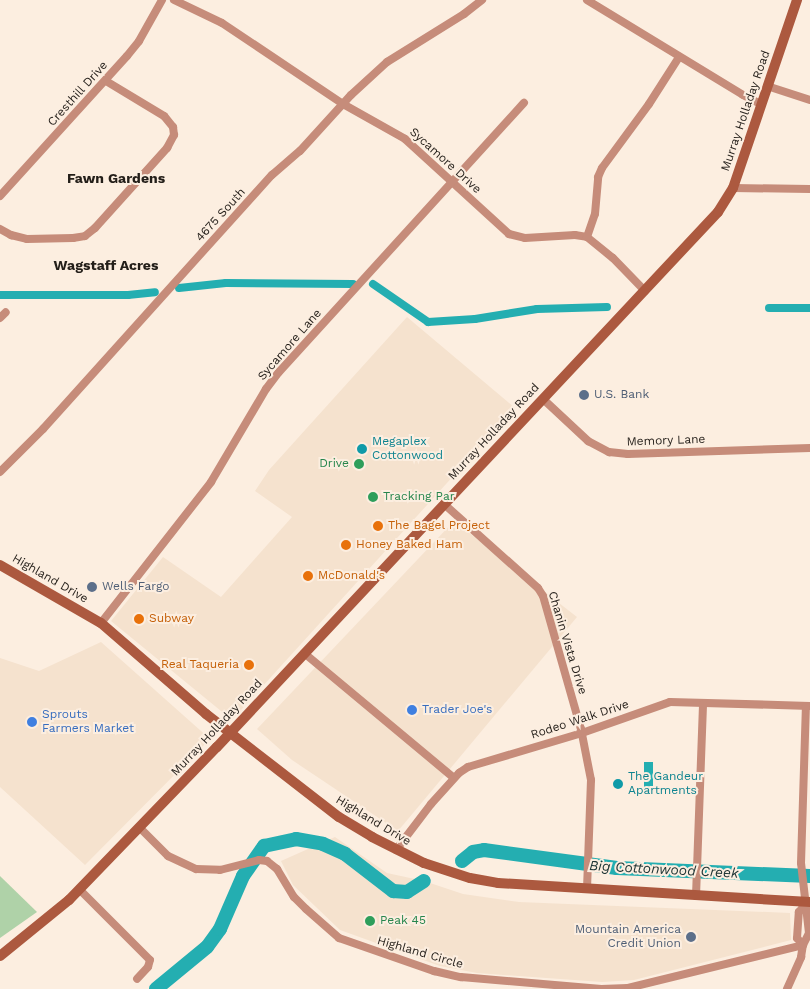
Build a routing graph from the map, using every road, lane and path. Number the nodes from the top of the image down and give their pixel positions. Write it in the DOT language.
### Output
graph roads {
  1 [pos="162,0"];
  2 [pos="174,0"];
  3 [pos="482,0"];
  4 [pos="587,0"];
  5 [pos="797,0"];
  6 [pos="679,57"];
  7 [pos="106,82"];
  8 [pos="768,86"];
  9 [pos="810,100"];
  10 [pos="524,103"];
  11 [pos="343,104"];
  12 [pos="761,104"];
  13 [pos="452,182"];
  14 [pos="733,188"];
  15 [pos="810,189"];
  16 [pos="0,196"];
  17 [pos="0,229"];
  18 [pos="587,237"];
  19 [pos="645,291"];
  20 [pos="6,312"];
  21 [pos="0,318"];
  22 [pos="543,399"];
  23 [pos="810,448"];
  24 [pos="0,472"];
  25 [pos="444,504"];
  26 [pos="0,565"];
  27 [pos="101,624"];
  28 [pos="304,653"];
  29 [pos="703,704"];
  30 [pos="808,706"];
  31 [pos="230,733"];
  32 [pos="582,733"];
  33 [pos="454,778"];
  34 [pos="139,827"];
  35 [pos="396,850"];
  36 [pos="79,889"];
  37 [pos="588,889"];
  38 [pos="696,896"];
  39 [pos="809,902"];
  40 [pos="803,945"];
  41 [pos="0,956"];
  42 [pos="137,979"];
  43 [pos="787,989"];
  1 -- 7 [label="street, Cresthill Drive"];
  2 -- 11 [label="street, Sycamore Drive"];
  3 -- 11 [label="street, 4675 South"];
  4 -- 6 [label="street"];
  5 -- 8 [label="main road, Murray Holladay Road"];
  6 -- 12 [label="street"];
  6 -- 18 [label="street"];
  7 -- 16 [label="street, Cresthill Drive"];
  7 -- 17 [label="street"];
  8 -- 9 [label="street"];
  8 -- 12 [label="main road, Murray Holladay Road"];
  10 -- 13 [label="street, Sycamore Lane"];
  11 -- 13 [label="street, Sycamore Drive"];
  11 -- 24 [label="street, 4675 South"];
  12 -- 14 [label="main road, Murray Holladay Road"];
  13 -- 18 [label="street, Sycamore Drive"];
  13 -- 27 [label="street, Sycamore Lane"];
  14 -- 15 [label="street"];
  14 -- 19 [label="main road, Murray Holladay Road"];
  18 -- 19 [label="street"];
  19 -- 22 [label="main road, Murray Holladay Road"];
  20 -- 21 [label="street"];
  22 -- 23 [label="street, Memory Lane"];
  22 -- 25 [label="main road, Murray Holladay Road"];
  25 -- 28 [label="main road, Murray Holladay Road"];
  25 -- 32 [label="street, Chanin Vista Drive"];
  26 -- 27 [label="main road, Highland Drive"];
  27 -- 31 [label="main road, Highland Drive"];
  28 -- 31 [label="main road, Murray Holladay Road"];
  28 -- 33 [label="street"];
  29 -- 30 [label="street, Rodeo Walk Drive"];
  29 -- 32 [label="street, Rodeo Walk Drive"];
  29 -- 38 [label="street"];
  30 -- 39 [label="street"];
  31 -- 34 [label="main road, Murray Holladay Road"];
  31 -- 35 [label="main road, Highland Drive"];
  32 -- 33 [label="street, Rodeo Walk Drive"];
  32 -- 37 [label="street, Chanin Vista Drive"];
  33 -- 35 [label="street, Rodeo Walk Drive"];
  34 -- 36 [label="main road, Murray Holladay Road"];
  34 -- 40 [label="street, Highland Circle"];
  35 -- 37 [label="main road, Highland Drive"];
  36 -- 41 [label="main road, Murray Holladay Road"];
  36 -- 42 [label="street"];
  37 -- 38 [label="main road, Highland Drive"];
  38 -- 39 [label="main road, Highland Drive"];
  39 -- 40 [label="street"];
  39 -- 40 [label="street"];
  40 -- 43 [label="street"];
}
